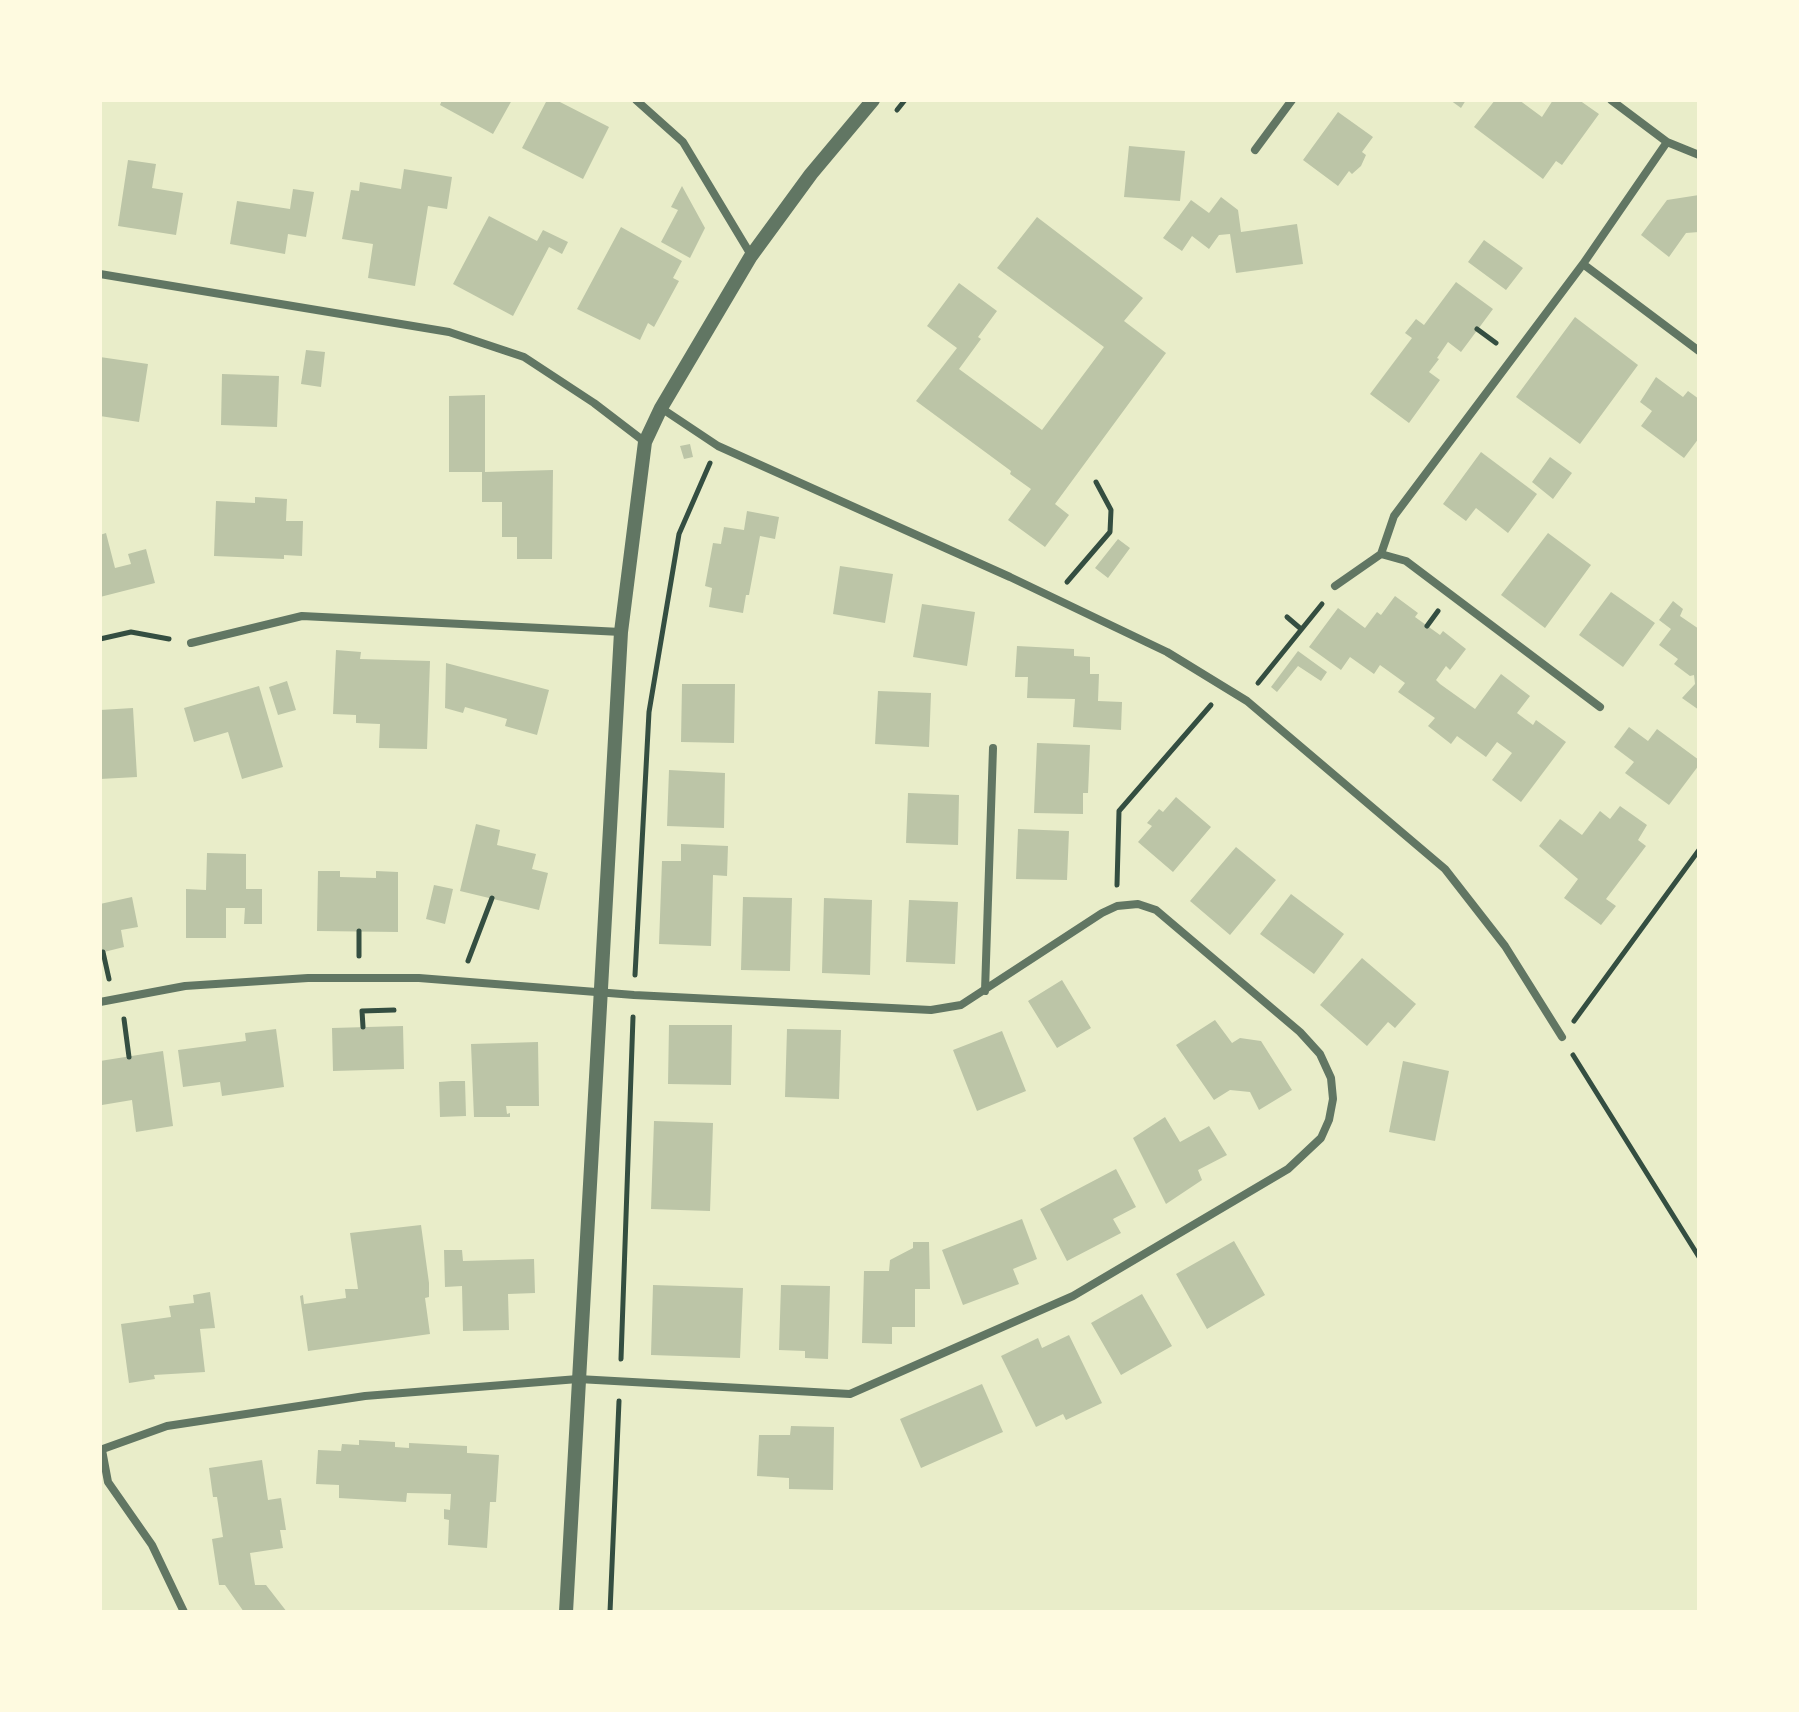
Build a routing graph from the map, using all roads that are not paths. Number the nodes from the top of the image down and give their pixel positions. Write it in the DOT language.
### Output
graph roads {
  1 [pos="636,100"];
  2 [pos="873,100"];
  3 [pos="1292,100"];
  4 [pos="1611,100"];
  5 [pos="1667,142"];
  6 [pos="1255,150"];
  7 [pos="1699,155"];
  8 [pos="751,256"];
  9 [pos="1583,264"];
  10 [pos="100,274"];
  11 [pos="1699,351"];
  12 [pos="661,408"];
  13 [pos="645,442"];
  14 [pos="1381,554"];
  15 [pos="1335,586"];
  16 [pos="621,632"];
  17 [pos="191,643"];
  18 [pos="1600,707"];
  19 [pos="993,748"];
  20 [pos="985,991"];
  21 [pos="600,992"];
  22 [pos="100,1002"];
  23 [pos="1562,1037"];
  24 [pos="578,1379"];
  25 [pos="101,1450"];
  26 [pos="184,1612"];
  27 [pos="566,1612"];
  1 -- 8 [label="street"];
  2 -- 8 [label="street"];
  3 -- 6 [label="street"];
  4 -- 5 [label="street"];
  5 -- 7 [label="street"];
  5 -- 9 [label="street"];
  8 -- 12 [label="street"];
  9 -- 11 [label="street"];
  9 -- 14 [label="street"];
  10 -- 13 [label="street"];
  12 -- 13 [label="street"];
  12 -- 23 [label="street"];
  13 -- 16 [label="street"];
  14 -- 15 [label="street"];
  14 -- 18 [label="street"];
  16 -- 17 [label="street"];
  16 -- 21 [label="street"];
  19 -- 20 [label="street"];
  20 -- 21 [label="street"];
  20 -- 24 [label="street"];
  21 -- 22 [label="street"];
  21 -- 24 [label="street"];
  24 -- 25 [label="street"];
  24 -- 27 [label="street"];
  25 -- 26 [label="street"];
}
